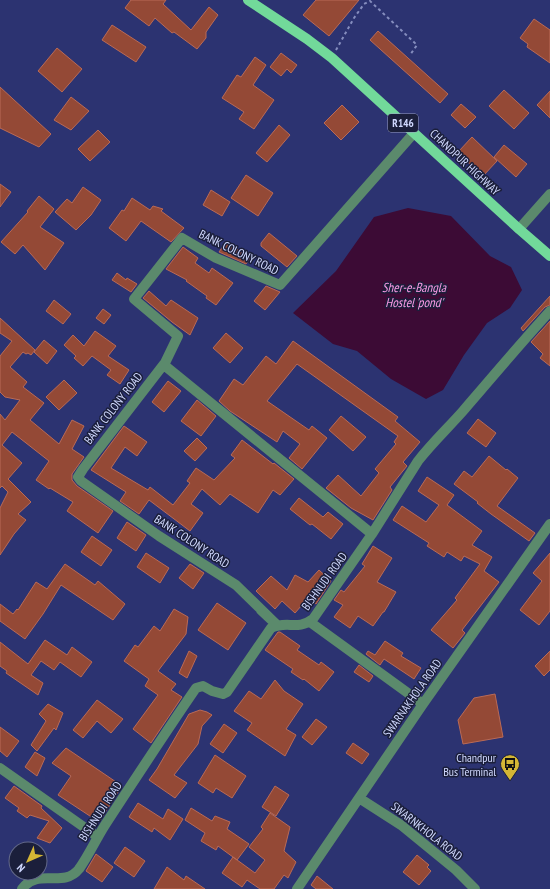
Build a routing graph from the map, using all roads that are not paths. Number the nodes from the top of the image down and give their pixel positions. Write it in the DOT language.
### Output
graph roads {
  1 [pos="248,0"];
  2 [pos="414,133"];
  3 [pos="550,194"];
  4 [pos="518,229"];
  5 [pos="550,256"];
  6 [pos="550,311"];
  7 [pos="164,364"];
  8 [pos="550,524"];
  9 [pos="372,534"];
  10 [pos="261,610"];
  11 [pos="310,622"];
  12 [pos="277,625"];
  13 [pos="423,704"];
  14 [pos="0,768"];
  15 [pos="359,798"];
  16 [pos="98,837"];
  17 [pos="22,889"];
  18 [pos="297,889"];
  19 [pos="475,889"];
  1 -- 2 [label="main road, CHANDPUR HIGHWAY / R146"];
  2 -- 4 [label="main road, CHANDPUR HIGHWAY / R146"];
  2 -- 7 [label="street, BANK COLONY ROAD"];
  3 -- 4 [label="street"];
  4 -- 5 [label="main road, CHANDPUR HIGHWAY / R146"];
  6 -- 9 [label="street, BISHNUDI ROAD"];
  7 -- 9 [label="street"];
  7 -- 12 [label="street, BANK COLONY ROAD"];
  8 -- 13 [label="street, SWARNAKHOLA ROAD"];
  9 -- 11 [label="street, BISHNUDI ROAD"];
  10 -- 12 [label="street"];
  11 -- 12 [label="street, BISHNUDI ROAD"];
  11 -- 13 [label="street"];
  12 -- 16 [label="street, BISHNUDI ROAD"];
  13 -- 15 [label="street, SWARNAKHOLA ROAD"];
  14 -- 16 [label="street"];
  15 -- 18 [label="street, SWARNAKHOLA ROAD"];
  15 -- 19 [label="street, SWARNKHOLA ROAD"];
  16 -- 17 [label="street, BISHNUDI ROAD"];
}
